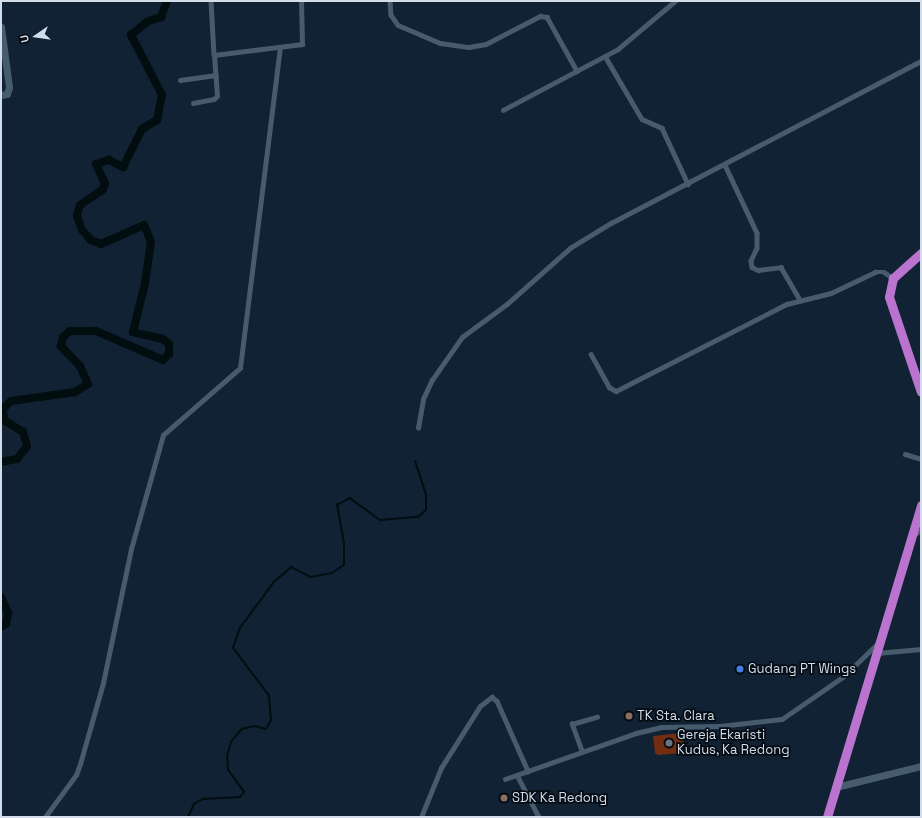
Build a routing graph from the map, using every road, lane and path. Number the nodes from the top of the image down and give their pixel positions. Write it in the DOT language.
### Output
graph roads {
  1 [pos="211,1"];
  2 [pos="301,1"];
  3 [pos="390,1"];
  4 [pos="675,1"];
  5 [pos="1,27"];
  6 [pos="280,47"];
  7 [pos="214,55"];
  8 [pos="606,56"];
  9 [pos="921,61"];
  10 [pos="577,72"];
  11 [pos="216,76"];
  12 [pos="180,80"];
  13 [pos="1,95"];
  14 [pos="192,103"];
  15 [pos="503,110"];
  16 [pos="725,165"];
  17 [pos="688,184"];
  18 [pos="921,253"];
  19 [pos="893,278"];
  20 [pos="800,300"];
  21 [pos="591,354"];
  22 [pos="921,391"];
  23 [pos="418,428"];
  24 [pos="905,454"];
  25 [pos="921,459"];
  26 [pos="921,505"];
  27 [pos="921,530"];
  28 [pos="910,536"];
  29 [pos="879,642"];
  30 [pos="921,649"];
  31 [pos="877,653"];
  32 [pos="597,718"];
  33 [pos="582,752"];
  34 [pos="921,766"];
  35 [pos="528,771"];
  36 [pos="517,775"];
  37 [pos="505,779"];
  38 [pos="836,787"];
  39 [pos="45,817"];
  40 [pos="422,817"];
  41 [pos="539,817"];
  42 [pos="827,817"];
  1 -- 7 [label="street"];
  2 -- 6 [label="street"];
  3 -- 10 [label="street"];
  4 -- 8 [label="street"];
  5 -- 13 [label="street"];
  6 -- 7 [label="street"];
  6 -- 39 [label="street"];
  7 -- 11 [label="street"];
  8 -- 10 [label="street"];
  8 -- 17 [label="street"];
  9 -- 16 [label="street"];
  10 -- 15 [label="street"];
  11 -- 12 [label="street"];
  11 -- 14 [label="street"];
  16 -- 17 [label="street"];
  16 -- 20 [label="street"];
  17 -- 23 [label="street"];
  18 -- 19 [label="highway"];
  19 -- 20 [label="street"];
  19 -- 22 [label="highway"];
  20 -- 21 [label="street"];
  24 -- 25 [label="street"];
  26 -- 28 [label="highway"];
  27 -- 28 [label="street"];
  28 -- 29 [label="highway"];
  29 -- 31 [label="highway"];
  29 -- 33 [label="street"];
  30 -- 31 [label="street"];
  31 -- 38 [label="highway"];
  32 -- 33 [label="street"];
  33 -- 35 [label="street"];
  34 -- 38 [label="street"];
  35 -- 36 [label="street"];
  35 -- 40 [label="street"];
  36 -- 37 [label="street"];
  36 -- 41 [label="street"];
  38 -- 42 [label="highway"];
}
